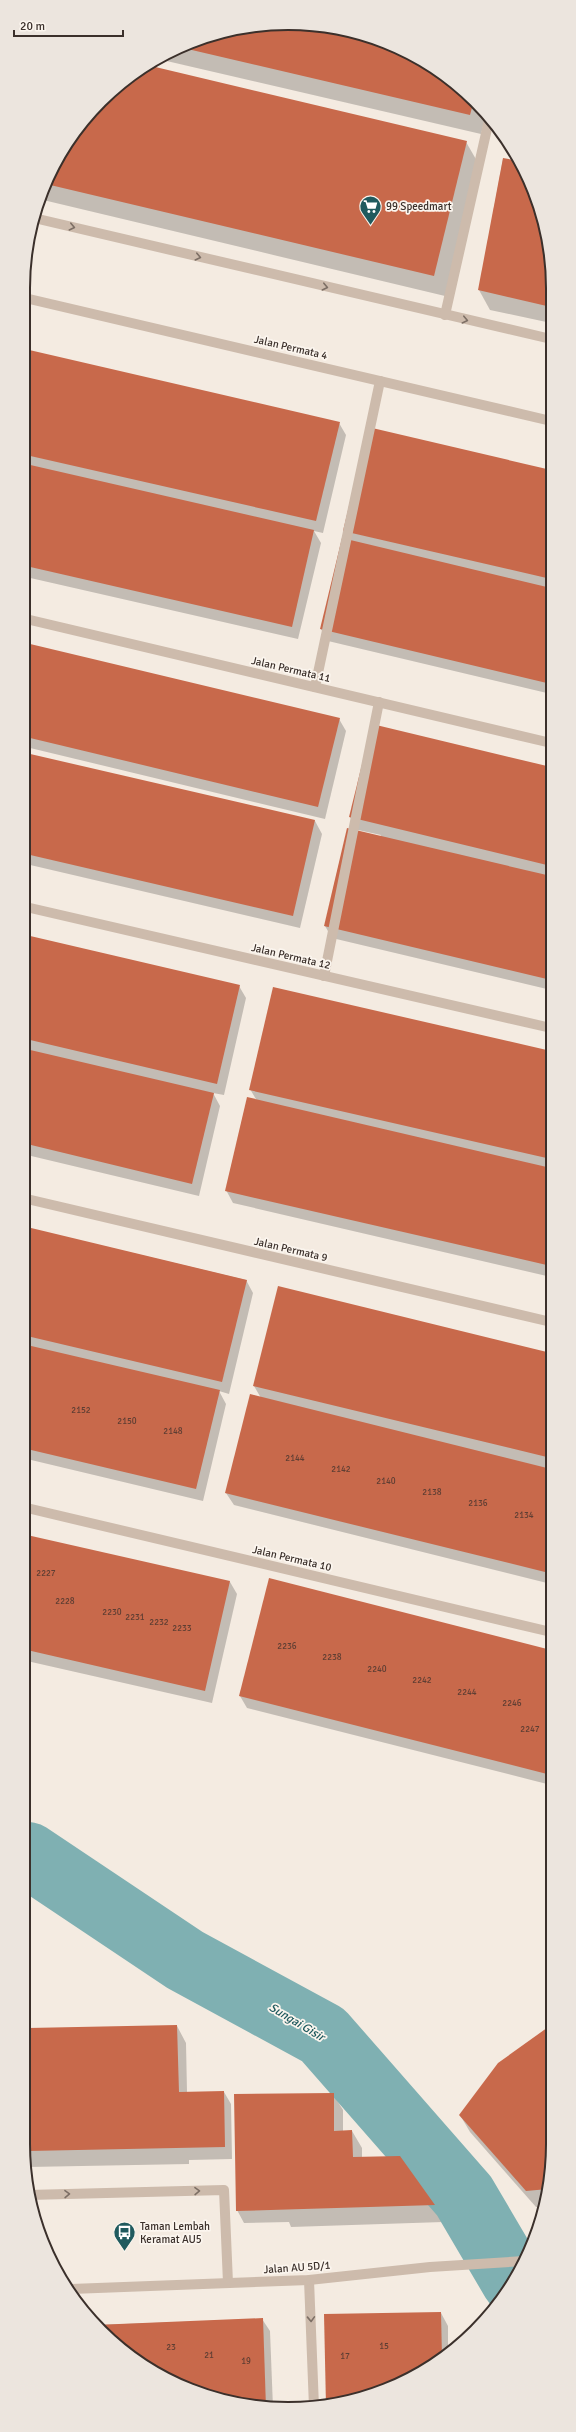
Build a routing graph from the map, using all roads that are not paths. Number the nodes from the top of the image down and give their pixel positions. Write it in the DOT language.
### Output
graph roads {
  1 [pos="488,125"];
  2 [pos="40,219"];
  3 [pos="30,299"];
  4 [pos="446,315"];
  5 [pos="546,338"];
  6 [pos="380,380"];
  7 [pos="546,420"];
  8 [pos="30,620"];
  9 [pos="315,687"];
  10 [pos="379,702"];
  11 [pos="546,742"];
  12 [pos="30,908"];
  13 [pos="324,976"];
  14 [pos="546,1027"];
  15 [pos="30,1201"];
  16 [pos="546,1321"];
  17 [pos="30,1509"];
  18 [pos="546,1631"];
  19 [pos="35,2195"];
  20 [pos="517,2261"];
  21 [pos="309,2280"];
  22 [pos="228,2283"];
  23 [pos="74,2289"];
  24 [pos="314,2400"];
  1 -- 4 [label="street"];
  2 -- 4 [label="street, one-way"];
  3 -- 6 [label="street, Jalan Permata 4"];
  4 -- 5 [label="street, one-way"];
  6 -- 7 [label="street, Jalan Permata 4"];
  6 -- 9 [label="street"];
  8 -- 9 [label="street, Jalan Permata 11"];
  9 -- 10 [label="street, Jalan Permata 11"];
  10 -- 11 [label="street, Jalan Permata 11"];
  10 -- 13 [label="street"];
  12 -- 13 [label="street, Jalan Permata 12"];
  13 -- 14 [label="street, Jalan Permata 12"];
  15 -- 16 [label="street, Jalan Permata 9"];
  17 -- 18 [label="street, Jalan Permata 10"];
  19 -- 22 [label="street, one-way"];
  20 -- 21 [label="street, Jalan AU 5D/1"];
  21 -- 22 [label="street, Jalan AU 5D/1"];
  21 -- 24 [label="street, one-way"];
  22 -- 23 [label="street, Jalan AU 5D/1"];
}
